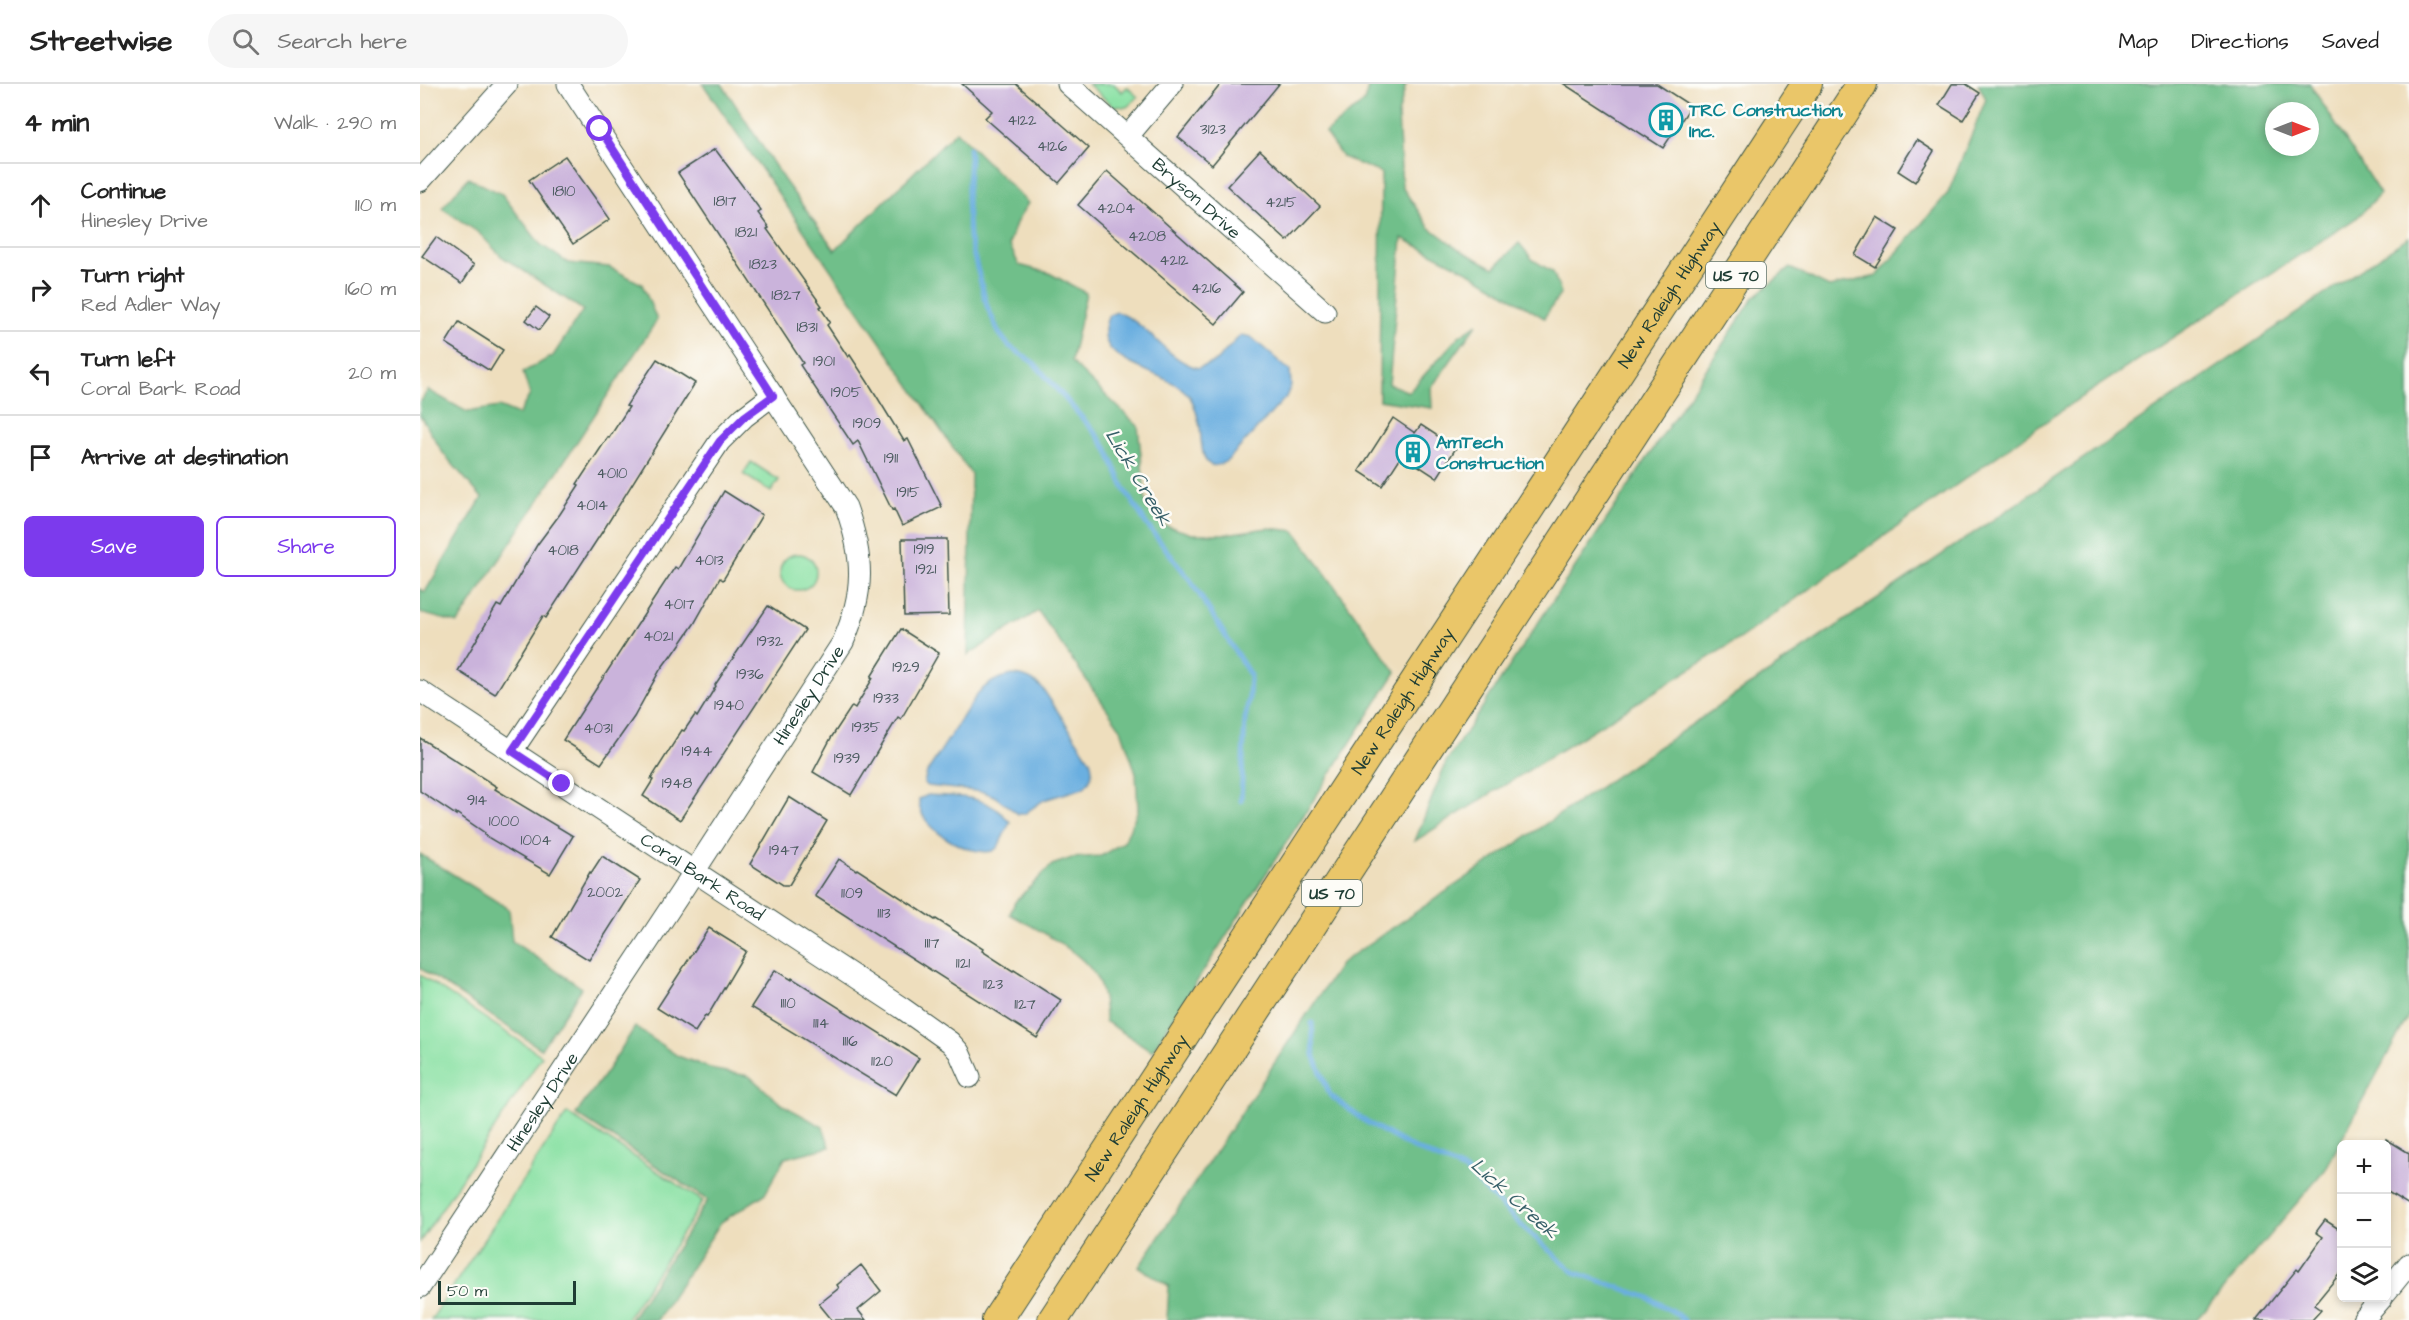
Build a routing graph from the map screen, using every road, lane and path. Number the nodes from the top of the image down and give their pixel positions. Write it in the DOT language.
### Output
graph roads {
  1 [pos="507,84"];
  2 [pos="568,84"];
  3 [pos="1068,84"];
  4 [pos="1172,84"];
  5 [pos="1807,84"];
  6 [pos="1862,84"];
  7 [pos="1128,136"];
  8 [pos="420,181"];
  9 [pos="1325,312"];
  10 [pos="773,396"];
  11 [pos="420,691"];
  12 [pos="512,751"];
  13 [pos="694,872"];
  14 [pos="970,1077"];
  15 [pos="2409,1264"];
  16 [pos="2391,1286"];
  17 [pos="420,1287"];
  18 [pos="2379,1302"];
  19 [pos="997,1320"];
  20 [pos="1053,1320"];
  21 [pos="2363,1320"];
  1 -- 8 [label="street"];
  2 -- 10 [label="street, Hinesley Drive"];
  3 -- 7 [label="street, Bryson Drive"];
  4 -- 7 [label="street"];
  5 -- 19 [label="highway, New Raleigh Highway / US 70"];
  6 -- 20 [label="highway, US 70"];
  7 -- 9 [label="street, Bryson Drive"];
  10 -- 12 [label="street"];
  10 -- 13 [label="street, Hinesley Drive"];
  11 -- 12 [label="street, Coral Bark Road"];
  12 -- 13 [label="street, Coral Bark Road"];
  13 -- 14 [label="street, Coral Bark Road"];
  13 -- 17 [label="street, Hinesley Drive"];
  15 -- 16 [label="street"];
  18 -- 21 [label="street"];
}
